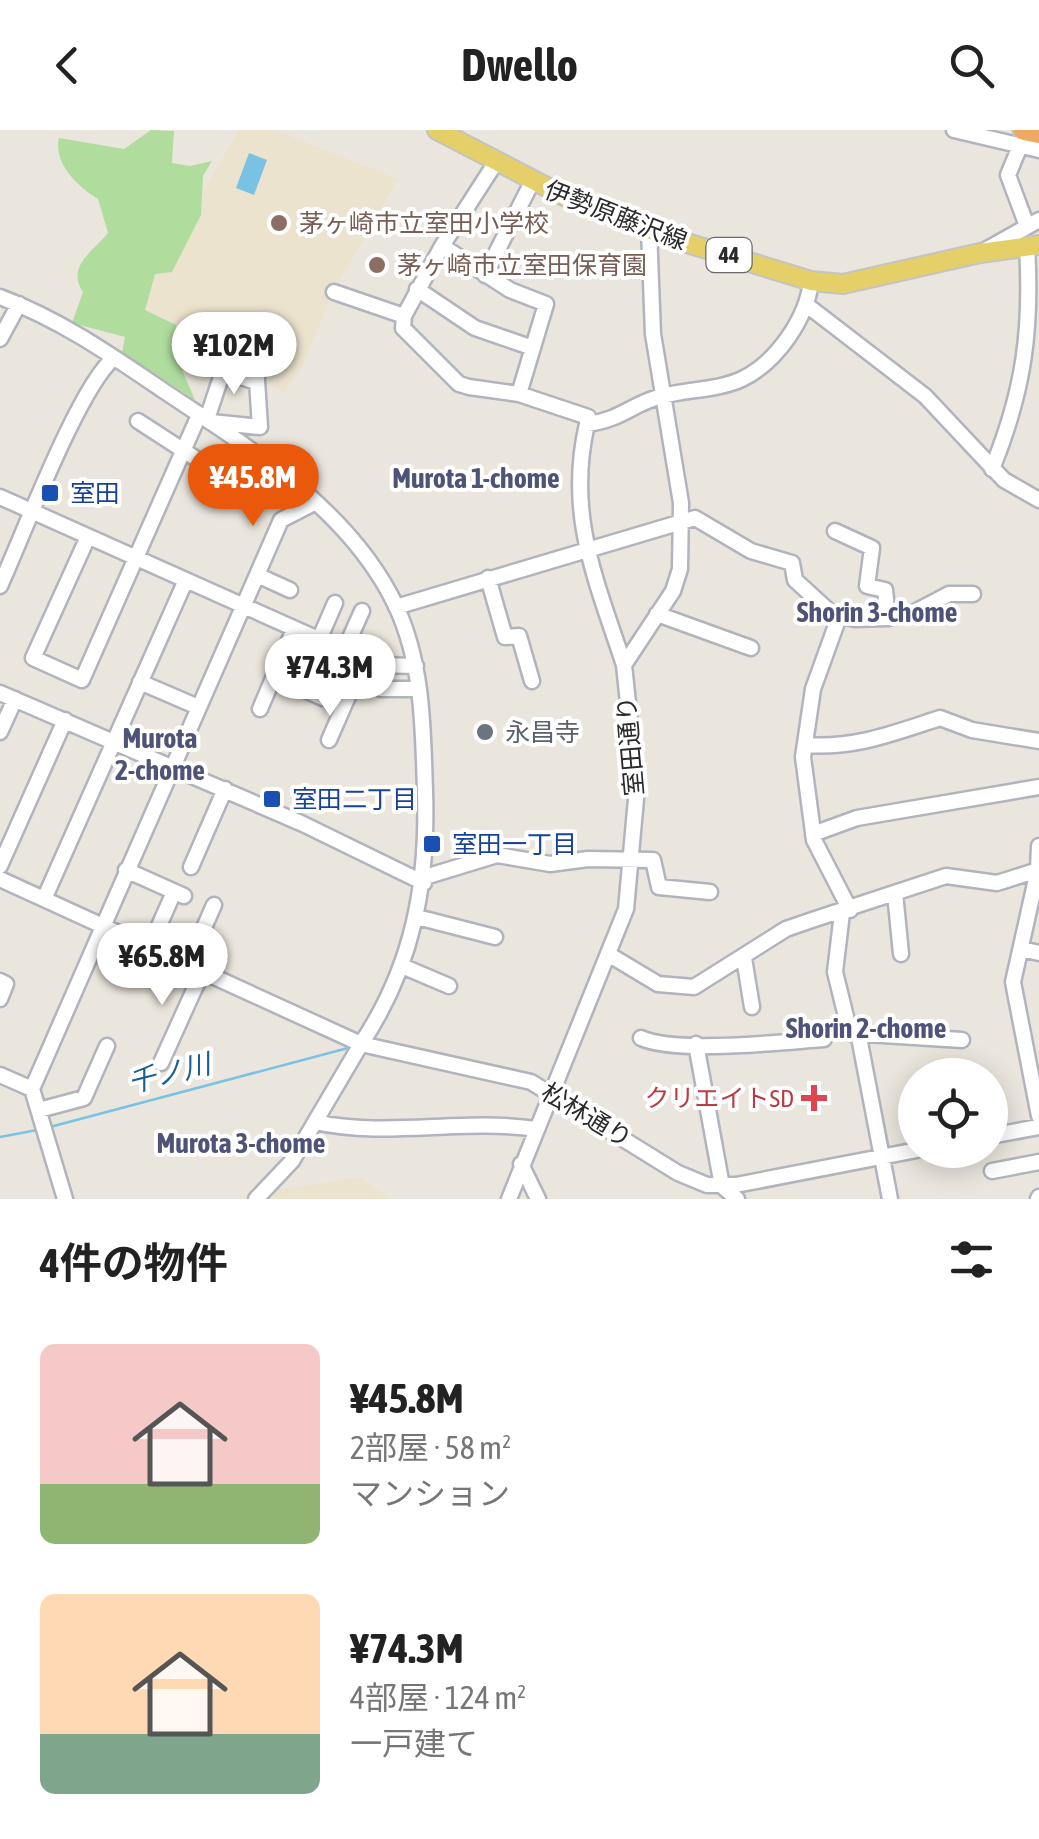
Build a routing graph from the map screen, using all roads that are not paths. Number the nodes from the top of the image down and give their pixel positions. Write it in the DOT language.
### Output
graph roads {
  1 [pos="954,130"];
  2 [pos="448,132"];
  3 [pos="1039,133"];
  4 [pos="1022,138"];
  5 [pos="1039,150"];
  6 [pos="496,162"];
  7 [pos="532,182"];
  8 [pos="1033,223"];
  9 [pos="649,229"];
  10 [pos="442,246"];
  11 [pos="1033,246"];
  12 [pos="980,253"];
  13 [pos="486,276"];
  14 [pos="811,281"];
  15 [pos="416,288"];
  16 [pos="334,292"];
  17 [pos="0,297"];
  18 [pos="19,304"];
  19 [pos="808,306"];
  20 [pos="404,316"];
  21 [pos="0,339"];
  22 [pos="532,348"];
  23 [pos="114,358"];
  24 [pos="256,365"];
  25 [pos="256,382"];
  26 [pos="519,394"];
  27 [pos="664,397"];
  28 [pos="206,419"];
  29 [pos="138,421"];
  30 [pos="587,424"];
  31 [pos="184,451"];
  32 [pos="992,469"];
  33 [pos="232,482"];
  34 [pos="0,497"];
  35 [pos="1039,500"];
  36 [pos="314,502"];
  37 [pos="32,515"];
  38 [pos="682,520"];
  39 [pos="835,531"];
  40 [pos="86,539"];
  41 [pos="586,551"];
  42 [pos="136,560"];
  43 [pos="257,574"];
  44 [pos="488,578"];
  45 [pos="185,582"];
  46 [pos="0,586"];
  47 [pos="290,590"];
  48 [pos="973,594"];
  49 [pos="336,603"];
  50 [pos="244,606"];
  51 [pos="396,607"];
  52 [pos="362,611"];
  53 [pos="657,614"];
  54 [pos="839,618"];
  55 [pos="888,618"];
  56 [pos="294,629"];
  57 [pos="319,640"];
  58 [pos="751,648"];
  59 [pos="344,651"];
  60 [pos="364,660"];
  61 [pos="624,665"];
  62 [pos="416,666"];
  63 [pos="274,676"];
  64 [pos="356,679"];
  65 [pos="532,681"];
  66 [pos="140,682"];
  67 [pos="420,689"];
  68 [pos="7,696"];
  69 [pos="198,707"];
  70 [pos="260,709"];
  71 [pos="65,720"];
  72 [pos="0,732"];
  73 [pos="114,740"];
  74 [pos="328,740"];
  75 [pos="1039,741"];
  76 [pos="805,745"];
  77 [pos="173,766"];
  78 [pos="1039,787"];
  79 [pos="225,789"];
  80 [pos="813,834"];
  81 [pos="1039,846"];
  82 [pos="631,860"];
  83 [pos="0,866"];
  84 [pos="191,867"];
  85 [pos="126,870"];
  86 [pos="1039,871"];
  87 [pos="0,880"];
  88 [pos="425,880"];
  89 [pos="710,892"];
  90 [pos="895,893"];
  91 [pos="44,897"];
  92 [pos="214,905"];
  93 [pos="846,912"];
  94 [pos="417,917"];
  95 [pos="102,924"];
  96 [pos="494,937"];
  97 [pos="150,946"];
  98 [pos="1021,949"];
  99 [pos="1039,953"];
  100 [pos="608,954"];
  101 [pos="901,954"];
  102 [pos="744,958"];
  103 [pos="402,966"];
  104 [pos="195,967"];
  105 [pos="0,982"];
  106 [pos="449,986"];
  107 [pos="0,999"];
  108 [pos="752,1007"];
  109 [pos="858,1032"];
  110 [pos="641,1038"];
  111 [pos="824,1039"];
  112 [pos="962,1040"];
  113 [pos="361,1044"];
  114 [pos="696,1044"];
  115 [pos="107,1046"];
  116 [pos="160,1063"];
  117 [pos="0,1075"];
  118 [pos="32,1089"];
  119 [pos="551,1094"];
  120 [pos="39,1110"];
  121 [pos="1039,1116"];
  122 [pos="315,1122"];
  123 [pos="1039,1127"];
  124 [pos="536,1130"];
  125 [pos="1008,1133"];
  126 [pos="898,1154"];
  127 [pos="882,1157"];
  128 [pos="1039,1162"];
  129 [pos="520,1164"];
  130 [pos="992,1171"];
  131 [pos="722,1186"];
  132 [pos="65,1199"];
  133 [pos="256,1199"];
  134 [pos="508,1199"];
  135 [pos="538,1199"];
  136 [pos="736,1199"];
  137 [pos="890,1199"];
  1 -- 4 [label="street"];
  2 -- 6 [label="main road, 伊勢原藤沢線 / 44"];
  3 -- 4 [label="highway"];
  4 -- 5 [label="street"];
  4 -- 8 [label="street"];
  6 -- 7 [label="main road, 伊勢原藤沢線 / 44"];
  6 -- 10 [label="street"];
  7 -- 9 [label="main road, 伊勢原藤沢線 / 44"];
  7 -- 13 [label="street"];
  8 -- 12 [label="street"];
  9 -- 14 [label="main road, 伊勢原藤沢線 / 44"];
  9 -- 27 [label="street, 室田通り"];
  10 -- 13 [label="street"];
  10 -- 15 [label="street"];
  11 -- 12 [label="main road, 伊勢原藤沢線 / 44"];
  11 -- 32 [label="street"];
  12 -- 14 [label="main road, 伊勢原藤沢線 / 44"];
  13 -- 22 [label="street"];
  14 -- 19 [label="street"];
  15 -- 20 [label="street"];
  15 -- 22 [label="street"];
  16 -- 20 [label="street"];
  17 -- 18 [label="street"];
  18 -- 21 [label="street"];
  18 -- 23 [label="street"];
  19 -- 27 [label="street"];
  19 -- 32 [label="street"];
  20 -- 26 [label="street"];
  22 -- 26 [label="street"];
  23 -- 28 [label="street"];
  23 -- 37 [label="street"];
  24 -- 25 [label="street"];
  25 -- 28 [label="street"];
  25 -- 28 [label="street"];
  26 -- 30 [label="street"];
  27 -- 30 [label="street"];
  27 -- 38 [label="street, 室田通り"];
  28 -- 31 [label="street"];
  28 -- 36 [label="street"];
  29 -- 31 [label="street"];
  30 -- 41 [label="street"];
  31 -- 33 [label="street"];
  31 -- 42 [label="street"];
  32 -- 35 [label="street"];
  34 -- 37 [label="street"];
  36 -- 43 [label="street"];
  36 -- 51 [label="street"];
  37 -- 40 [label="street"];
  37 -- 46 [label="street"];
  38 -- 41 [label="street"];
  38 -- 53 [label="street, 室田通り"];
  38 -- 54 [label="street"];
  39 -- 55 [label="street"];
  40 -- 42 [label="street"];
  40 -- 42 [label="street"];
  41 -- 44 [label="street"];
  41 -- 61 [label="street"];
  42 -- 45 [label="street"];
  43 -- 47 [label="street"];
  43 -- 50 [label="street"];
  44 -- 51 [label="street"];
  44 -- 65 [label="street"];
  45 -- 50 [label="street"];
  45 -- 66 [label="street"];
  48 -- 55 [label="street"];
  49 -- 57 [label="street"];
  50 -- 56 [label="street"];
  50 -- 69 [label="street"];
  51 -- 62 [label="street"];
  52 -- 59 [label="street"];
  53 -- 58 [label="street"];
  53 -- 61 [label="street, 室田通り"];
  54 -- 55 [label="street"];
  54 -- 76 [label="street"];
  56 -- 57 [label="street"];
  56 -- 63 [label="street"];
  57 -- 59 [label="street"];
  59 -- 60 [label="street"];
  59 -- 63 [label="street"];
  60 -- 62 [label="street"];
  60 -- 64 [label="street"];
  61 -- 82 [label="street, 室田通り"];
  62 -- 67 [label="street"];
  63 -- 70 [label="street"];
  64 -- 67 [label="street"];
  64 -- 74 [label="street"];
  66 -- 69 [label="street"];
  66 -- 73 [label="street"];
  67 -- 88 [label="street"];
  68 -- 71 [label="street"];
  68 -- 72 [label="street"];
  69 -- 77 [label="street"];
  71 -- 73 [label="street"];
  71 -- 83 [label="street"];
  73 -- 77 [label="street"];
  73 -- 91 [label="street"];
  75 -- 76 [label="street"];
  76 -- 80 [label="street"];
  77 -- 79 [label="street"];
  77 -- 85 [label="street"];
  78 -- 80 [label="street"];
  79 -- 84 [label="street"];
  79 -- 88 [label="street"];
  80 -- 93 [label="street"];
  81 -- 86 [label="street"];
  82 -- 88 [label="street"];
  82 -- 89 [label="street"];
  82 -- 100 [label="street, 室田通り"];
  85 -- 95 [label="street"];
  85 -- 97 [label="street"];
  86 -- 90 [label="street"];
  86 -- 98 [label="street"];
  87 -- 91 [label="street, 松林通り"];
  88 -- 94 [label="street"];
  90 -- 93 [label="street"];
  90 -- 101 [label="street"];
  91 -- 95 [label="street, 松林通り"];
  92 -- 104 [label="street"];
  93 -- 102 [label="street"];
  93 -- 109 [label="street"];
  94 -- 96 [label="street"];
  94 -- 103 [label="street"];
  95 -- 97 [label="street, 松林通り"];
  95 -- 118 [label="street"];
  97 -- 104 [label="street, 松林通り"];
  98 -- 99 [label="street"];
  98 -- 121 [label="street"];
  100 -- 102 [label="street"];
  100 -- 119 [label="street, 室田通り"];
  102 -- 108 [label="street"];
  103 -- 106 [label="street"];
  103 -- 113 [label="street"];
  104 -- 113 [label="street, 松林通り"];
  104 -- 116 [label="street"];
  105 -- 107 [label="street"];
  109 -- 112 [label="street"];
  109 -- 127 [label="street"];
  110 -- 114 [label="street"];
  111 -- 114 [label="street"];
  113 -- 119 [label="street, 松林通り"];
  113 -- 122 [label="street"];
  114 -- 131 [label="street"];
  115 -- 120 [label="street"];
  117 -- 118 [label="street"];
  118 -- 120 [label="street"];
  119 -- 124 [label="street, 室田通り"];
  119 -- 131 [label="street, 松林通り"];
  120 -- 132 [label="street"];
  122 -- 124 [label="street"];
  122 -- 133 [label="street"];
  123 -- 125 [label="street"];
  124 -- 129 [label="street, 室田通り"];
  126 -- 127 [label="street, 松林通り"];
  127 -- 131 [label="street, 松林通り"];
  127 -- 137 [label="street"];
  128 -- 130 [label="street"];
  129 -- 134 [label="street, 室田通り"];
  129 -- 135 [label="street"];
  131 -- 136 [label="street"];
}
